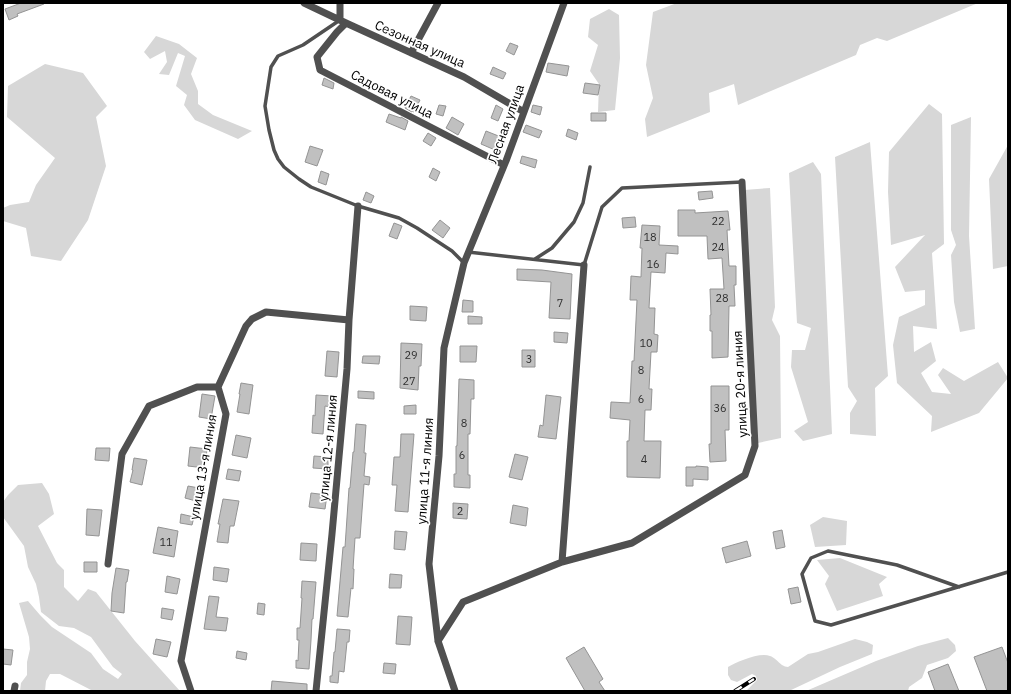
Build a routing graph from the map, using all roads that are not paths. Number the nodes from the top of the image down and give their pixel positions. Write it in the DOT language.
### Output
graph roads {
  1 [pos="304,3"];
  2 [pos="340,3"];
  3 [pos="438,3"];
  4 [pos="564,3"];
  5 [pos="343,22"];
  6 [pos="411,53"];
  7 [pos="524,112"];
  8 [pos="504,165"];
  9 [pos="590,167"];
  10 [pos="742,182"];
  11 [pos="358,206"];
  12 [pos="468,252"];
  13 [pos="535,259"];
  14 [pos="464,263"];
  15 [pos="584,265"];
  16 [pos="349,320"];
  17 [pos="218,387"];
  18 [pos="562,562"];
  19 [pos="108,564"];
  20 [pos="1008,572"];
  21 [pos="959,587"];
  22 [pos="438,641"];
  23 [pos="191,691"];
  24 [pos="316,691"];
  25 [pos="455,691"];
  1 -- 5 [label="street, Сезонная улица"];
  2 -- 5 [label="street"];
  3 -- 6 [label="street"];
  4 -- 7 [label="street, Лесная улица"];
  5 -- 6 [label="street, Сезонная улица"];
  5 -- 8 [label="street, Садовая улица"];
  5 -- 11 [label="lane"];
  6 -- 7 [label="street, Сезонная улица"];
  7 -- 8 [label="street, Лесная улица"];
  8 -- 12 [label="street, Лесная улица"];
  9 -- 13 [label="lane"];
  10 -- 15 [label="lane"];
  10 -- 18 [label="street, улица 20-я линия"];
  11 -- 14 [label="lane"];
  11 -- 16 [label="street, улица 12-я линия"];
  12 -- 13 [label="lane"];
  12 -- 14 [label="street, улица 11-я линия"];
  13 -- 15 [label="lane"];
  14 -- 22 [label="street, улица 11-я линия"];
  15 -- 18 [label="street"];
  16 -- 17 [label="street"];
  16 -- 24 [label="street, улица 12-я линия"];
  17 -- 19 [label="street"];
  17 -- 23 [label="street, улица 13-я линия"];
  18 -- 22 [label="street, улица 20-я линия"];
  20 -- 21 [label="lane"];
  21 -- 21 [label="lane"];
  22 -- 25 [label="street, улица 11-я линия"];
}
